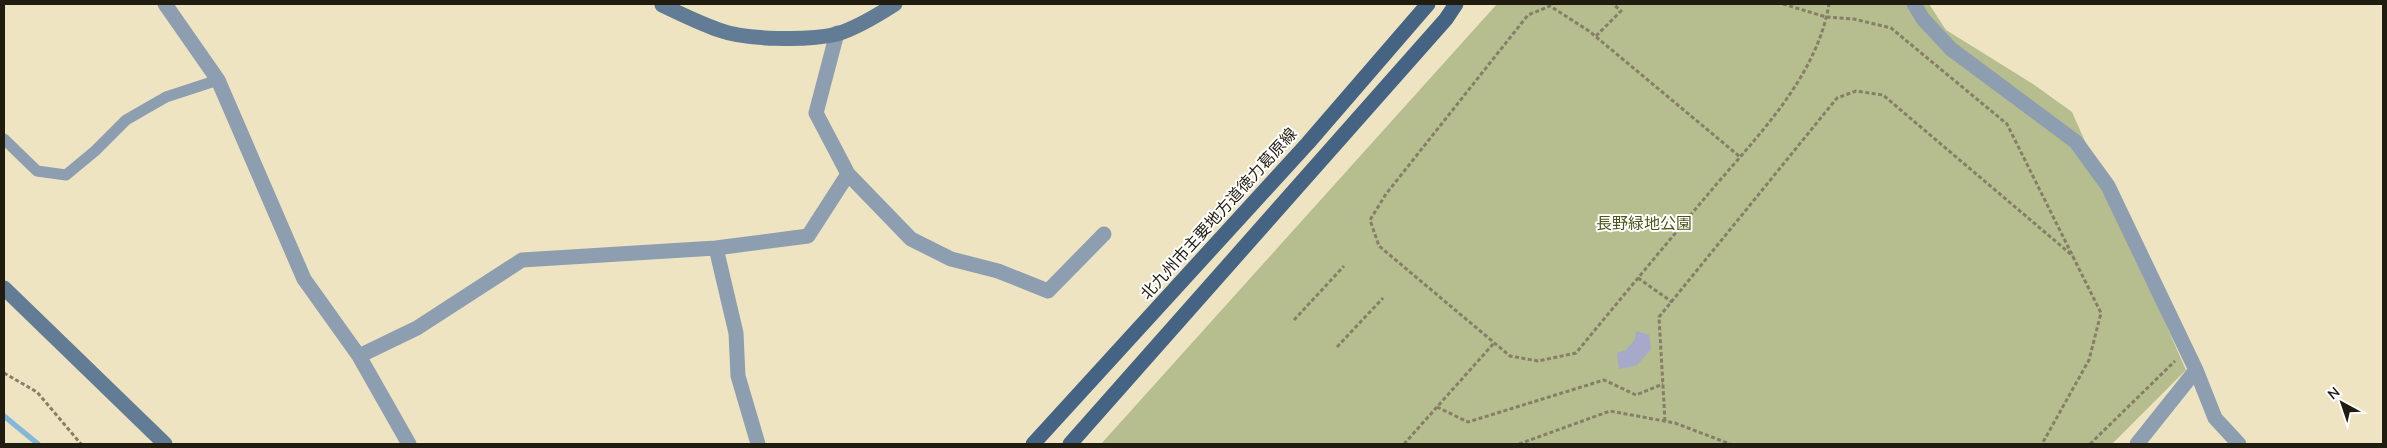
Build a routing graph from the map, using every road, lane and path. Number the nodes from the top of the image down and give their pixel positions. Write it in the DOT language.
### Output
graph roads {
  1 [pos="165,4"];
  2 [pos="661,4"];
  3 [pos="895,4"];
  4 [pos="1428,4"];
  5 [pos="1456,4"];
  6 [pos="1613,4"];
  7 [pos="1783,4"];
  8 [pos="1829,4"];
  9 [pos="1914,4"];
  10 [pos="1826,17"];
  11 [pos="837,34"];
  12 [pos="1596,36"];
  13 [pos="218,80"];
  14 [pos="4,140"];
  15 [pos="1739,156"];
  16 [pos="848,174"];
  17 [pos="1104,234"];
  18 [pos="716,248"];
  19 [pos="2072,256"];
  20 [pos="1344,266"];
  21 [pos="1638,278"];
  22 [pos="4,288"];
  23 [pos="1383,298"];
  24 [pos="1672,302"];
  25 [pos="1294,320"];
  26 [pos="1494,343"];
  27 [pos="1338,347"];
  28 [pos="2186,350"];
  29 [pos="359,356"];
  30 [pos="2196,370"];
  31 [pos="4,373"];
  32 [pos="1663,384"];
  33 [pos="1437,407"];
  34 [pos="1665,420"];
  35 [pos="81,444"];
  36 [pos="164,444"];
  37 [pos="409,444"];
  38 [pos="758,444"];
  39 [pos="1033,444"];
  40 [pos="1070,444"];
  41 [pos="1404,444"];
  42 [pos="1519,444"];
  43 [pos="1730,444"];
  44 [pos="2042,444"];
  45 [pos="2090,444"];
  46 [pos="2137,444"];
  47 [pos="2240,444"];
  1 -- 13 [label="street"];
  2 -- 11 [label="street"];
  3 -- 11 [label="street"];
  4 -- 39 [label="main road, 北九州市主要地方道徳力葛原線"];
  5 -- 40 [label="main road"];
  6 -- 12 [label="path"];
  7 -- 10 [label="path"];
  8 -- 10 [label="path"];
  9 -- 28 [label="street"];
  10 -- 15 [label="path"];
  10 -- 19 [label="path"];
  11 -- 16 [label="street"];
  12 -- 15 [label="path"];
  12 -- 26 [label="path"];
  13 -- 14 [label="lane"];
  13 -- 29 [label="street"];
  15 -- 21 [label="path"];
  16 -- 17 [label="street"];
  16 -- 18 [label="street"];
  18 -- 29 [label="street"];
  18 -- 38 [label="street"];
  19 -- 24 [label="path"];
  19 -- 44 [label="path"];
  20 -- 25 [label="path"];
  21 -- 24 [label="path"];
  21 -- 26 [label="path"];
  22 -- 36 [label="street"];
  23 -- 27 [label="path"];
  24 -- 32 [label="path"];
  26 -- 33 [label="path"];
  28 -- 30 [label="street"];
  28 -- 45 [label="path"];
  29 -- 37 [label="street"];
  30 -- 46 [label="street"];
  30 -- 47 [label="street"];
  31 -- 35 [label="path"];
  32 -- 33 [label="path"];
  32 -- 34 [label="path"];
  33 -- 41 [label="path"];
  34 -- 42 [label="path"];
  34 -- 43 [label="path"];
}
